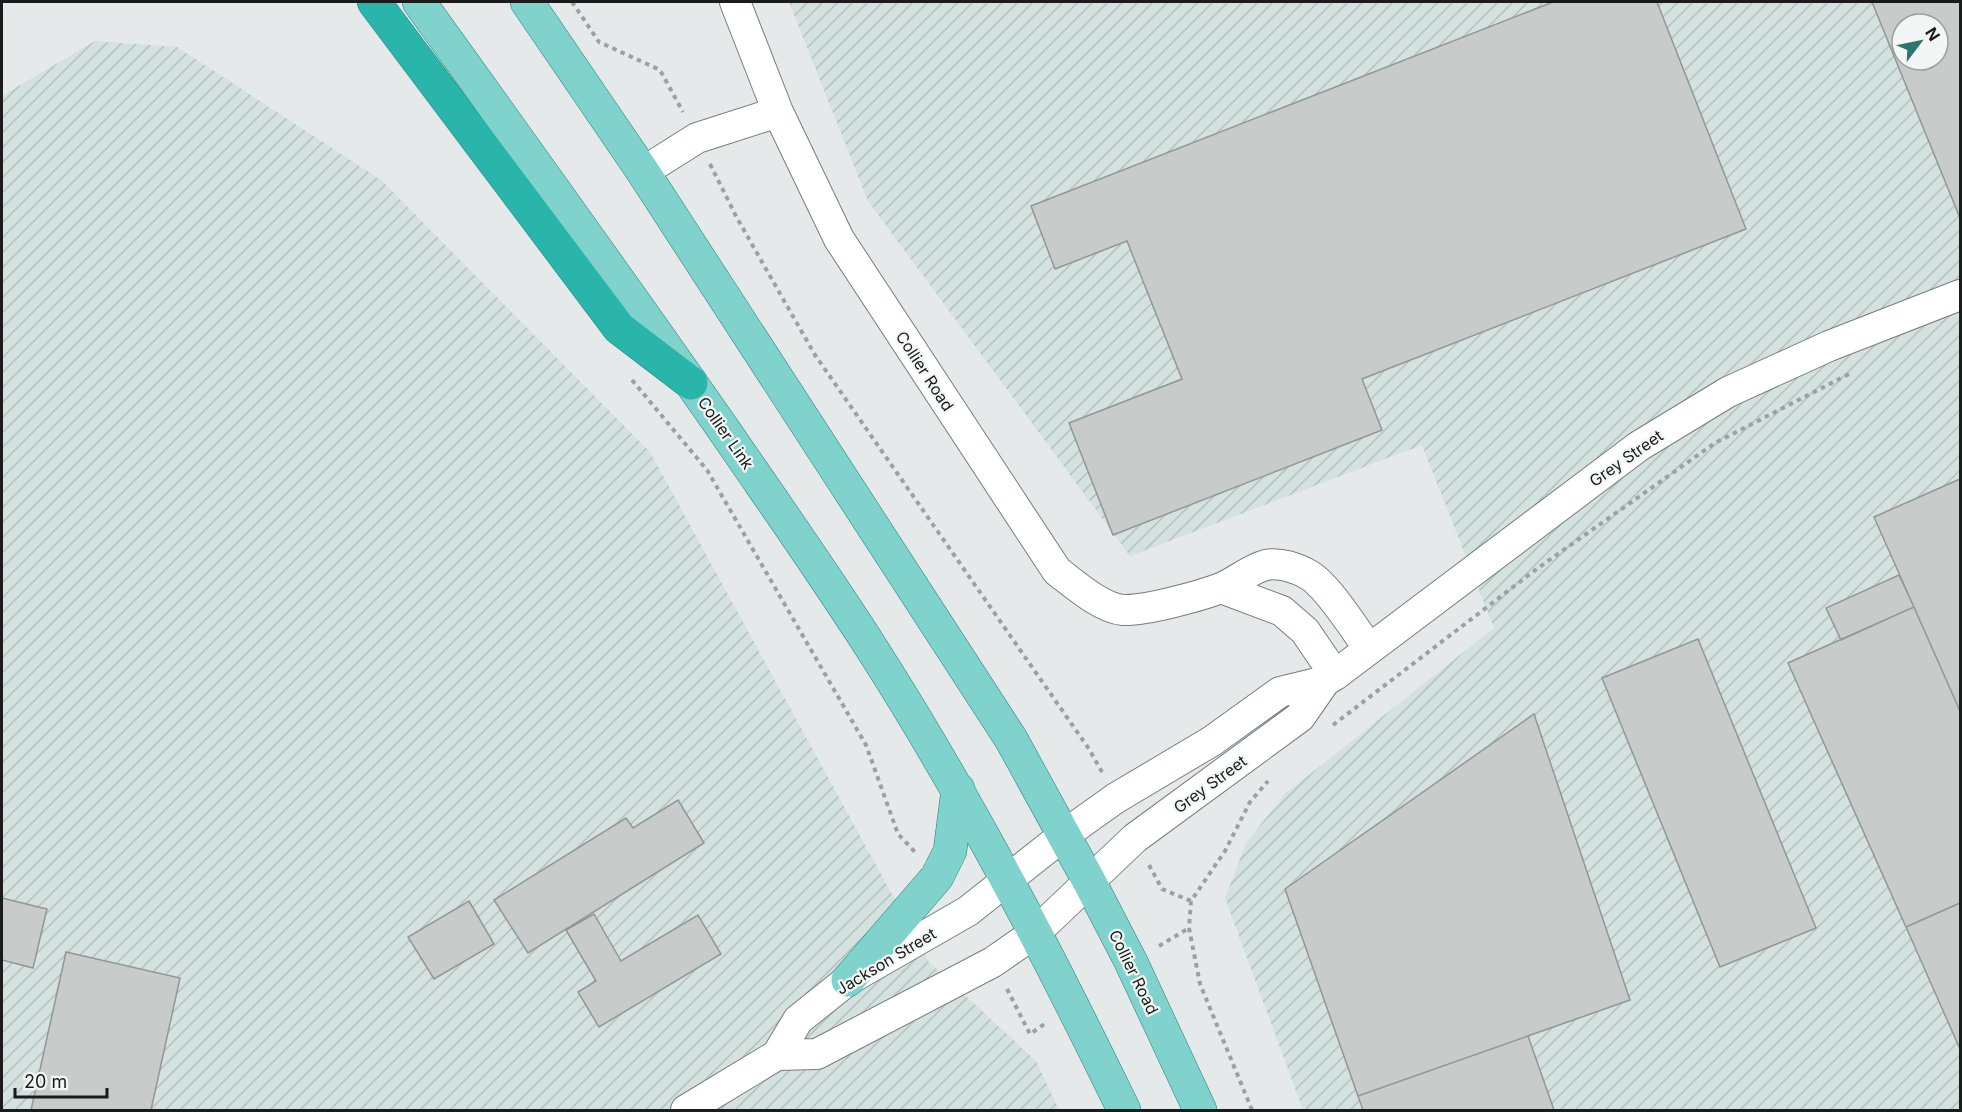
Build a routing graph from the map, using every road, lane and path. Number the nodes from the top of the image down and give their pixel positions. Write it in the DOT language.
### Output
graph roads {
  1 [pos="374,2"];
  2 [pos="419,2"];
  3 [pos="527,2"];
  4 [pos="572,2"];
  5 [pos="735,2"];
  6 [pos="778,112"];
  7 [pos="697,138"];
  8 [pos="643,172"];
  9 [pos="1960,295"];
  10 [pos="1853,372"];
  11 [pos="631,380"];
  12 [pos="691,383"];
  13 [pos="1221,588"];
  14 [pos="1369,649"];
  15 [pos="1330,678"];
  16 [pos="1326,731"];
  17 [pos="1089,749"];
  18 [pos="1273,775"];
  19 [pos="958,789"];
  20 [pos="1064,835"];
  21 [pos="937,877"];
  22 [pos="1007,881"];
  23 [pos="1089,881"];
  24 [pos="1036,932"];
  25 [pos="993,962"];
  26 [pos="849,980"];
  27 [pos="1029,1034"];
  28 [pos="777,1054"];
  29 [pos="686,1110"];
  30 [pos="1125,1110"];
  31 [pos="1200,1110"];
  32 [pos="1252,1110"];
  1 -- 12 [label="highway"];
  2 -- 12 [label="main road, Collier Link"];
  3 -- 8 [label="main road"];
  4 -- 7 [label="path"];
  5 -- 6 [label="street, Collier Road"];
  6 -- 7 [label="street"];
  6 -- 13 [label="street, Collier Road"];
  7 -- 8 [label="street"];
  7 -- 17 [label="path"];
  8 -- 20 [label="main road"];
  9 -- 14 [label="street, Grey Street"];
  10 -- 16 [label="path"];
  11 -- 21 [label="path"];
  12 -- 19 [label="main road, Collier Link"];
  13 -- 14 [label="street, Collier Road"];
  13 -- 15 [label="street"];
  14 -- 15 [label="street, Grey Street"];
  15 -- 20 [label="street, Grey Street"];
  15 -- 23 [label="street, Grey Street"];
  18 -- 32 [label="path"];
  19 -- 21 [label="main road"];
  19 -- 22 [label="main road, Collier Link"];
  20 -- 22 [label="street, Grey Street"];
  20 -- 23 [label="main road, Collier Road"];
  21 -- 26 [label="main road"];
  22 -- 24 [label="main road"];
  22 -- 26 [label="street, Jackson Street"];
  23 -- 24 [label="street, Grey Street"];
  23 -- 31 [label="main road, Collier Road"];
  24 -- 25 [label="street"];
  24 -- 30 [label="main road"];
  25 -- 27 [label="path"];
  25 -- 28 [label="street"];
  26 -- 28 [label="street, Jackson Street"];
  28 -- 29 [label="street, Jackson Street"];
}
